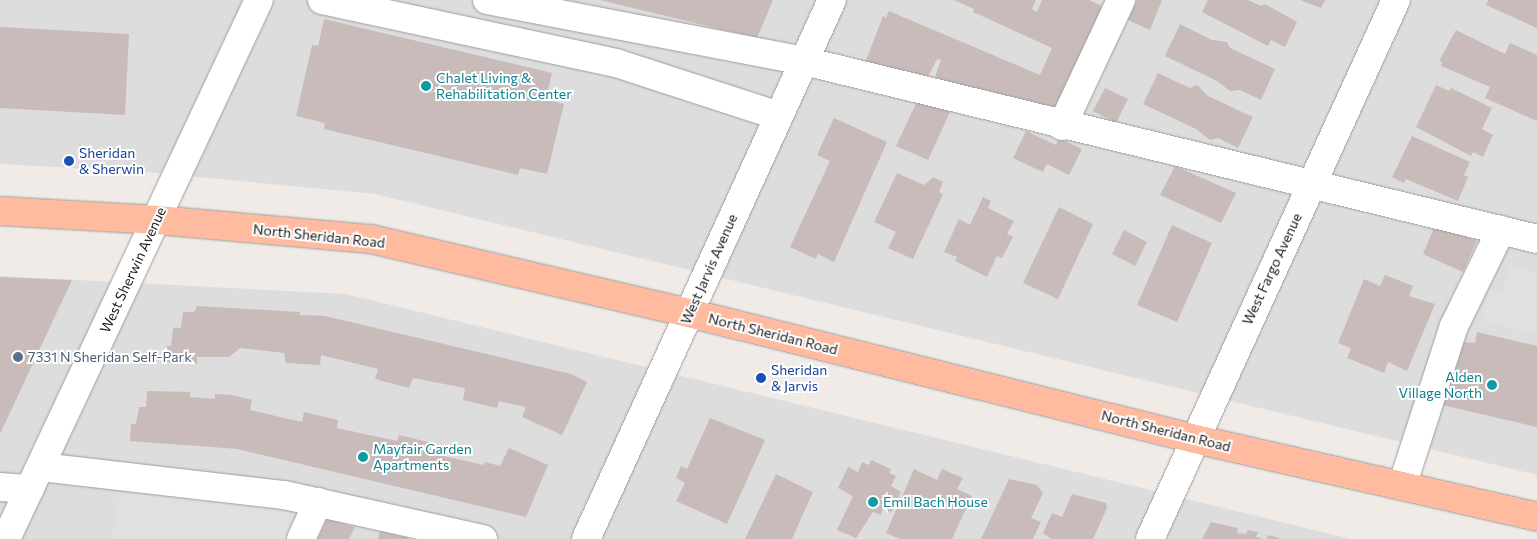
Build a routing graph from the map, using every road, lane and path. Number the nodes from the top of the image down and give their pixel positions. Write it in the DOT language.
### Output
graph roads {
  1 [pos="259,0"];
  2 [pos="322,0"];
  3 [pos="487,0"];
  4 [pos="832,0"];
  5 [pos="1121,0"];
  6 [pos="1396,0"];
  7 [pos="539,5"];
  8 [pos="804,61"];
  9 [pos="779,116"];
  10 [pos="1062,126"];
  11 [pos="1311,185"];
  12 [pos="0,211"];
  13 [pos="157,220"];
  14 [pos="1501,230"];
  15 [pos="1537,239"];
  16 [pos="689,313"];
  17 [pos="1195,438"];
  18 [pos="35,478"];
  19 [pos="1402,486"];
  20 [pos="0,487"];
  21 [pos="318,502"];
  22 [pos="1537,517"];
  23 [pos="6,539"];
  24 [pos="301,539"];
  25 [pos="483,539"];
  26 [pos="586,539"];
  27 [pos="1150,539"];
  1 -- 13 [label="street, West Sherwin Avenue"];
  2 -- 9 [label="street"];
  3 -- 7 [label="street"];
  4 -- 8 [label="street, West Jarvis Avenue"];
  5 -- 10 [label="street"];
  6 -- 11 [label="street, West Fargo Avenue"];
  7 -- 8 [label="street"];
  8 -- 9 [label="street, West Jarvis Avenue"];
  8 -- 10 [label="street"];
  9 -- 16 [label="street, West Jarvis Avenue"];
  10 -- 11 [label="street"];
  11 -- 14 [label="street"];
  11 -- 17 [label="street, West Fargo Avenue"];
  12 -- 13 [label="main road, North Sheridan Road"];
  13 -- 16 [label="main road, North Sheridan Road"];
  13 -- 18 [label="street, West Sherwin Avenue"];
  14 -- 15 [label="street"];
  14 -- 19 [label="street"];
  16 -- 17 [label="main road, North Sheridan Road"];
  16 -- 26 [label="street, West Jarvis Avenue"];
  17 -- 19 [label="main road, North Sheridan Road"];
  17 -- 27 [label="street, West Fargo Avenue"];
  18 -- 20 [label="street"];
  18 -- 21 [label="street"];
  18 -- 23 [label="street, West Sherwin Avenue"];
  19 -- 22 [label="main road, North Sheridan Road"];
  21 -- 24 [label="street"];
  21 -- 25 [label="street"];
}
